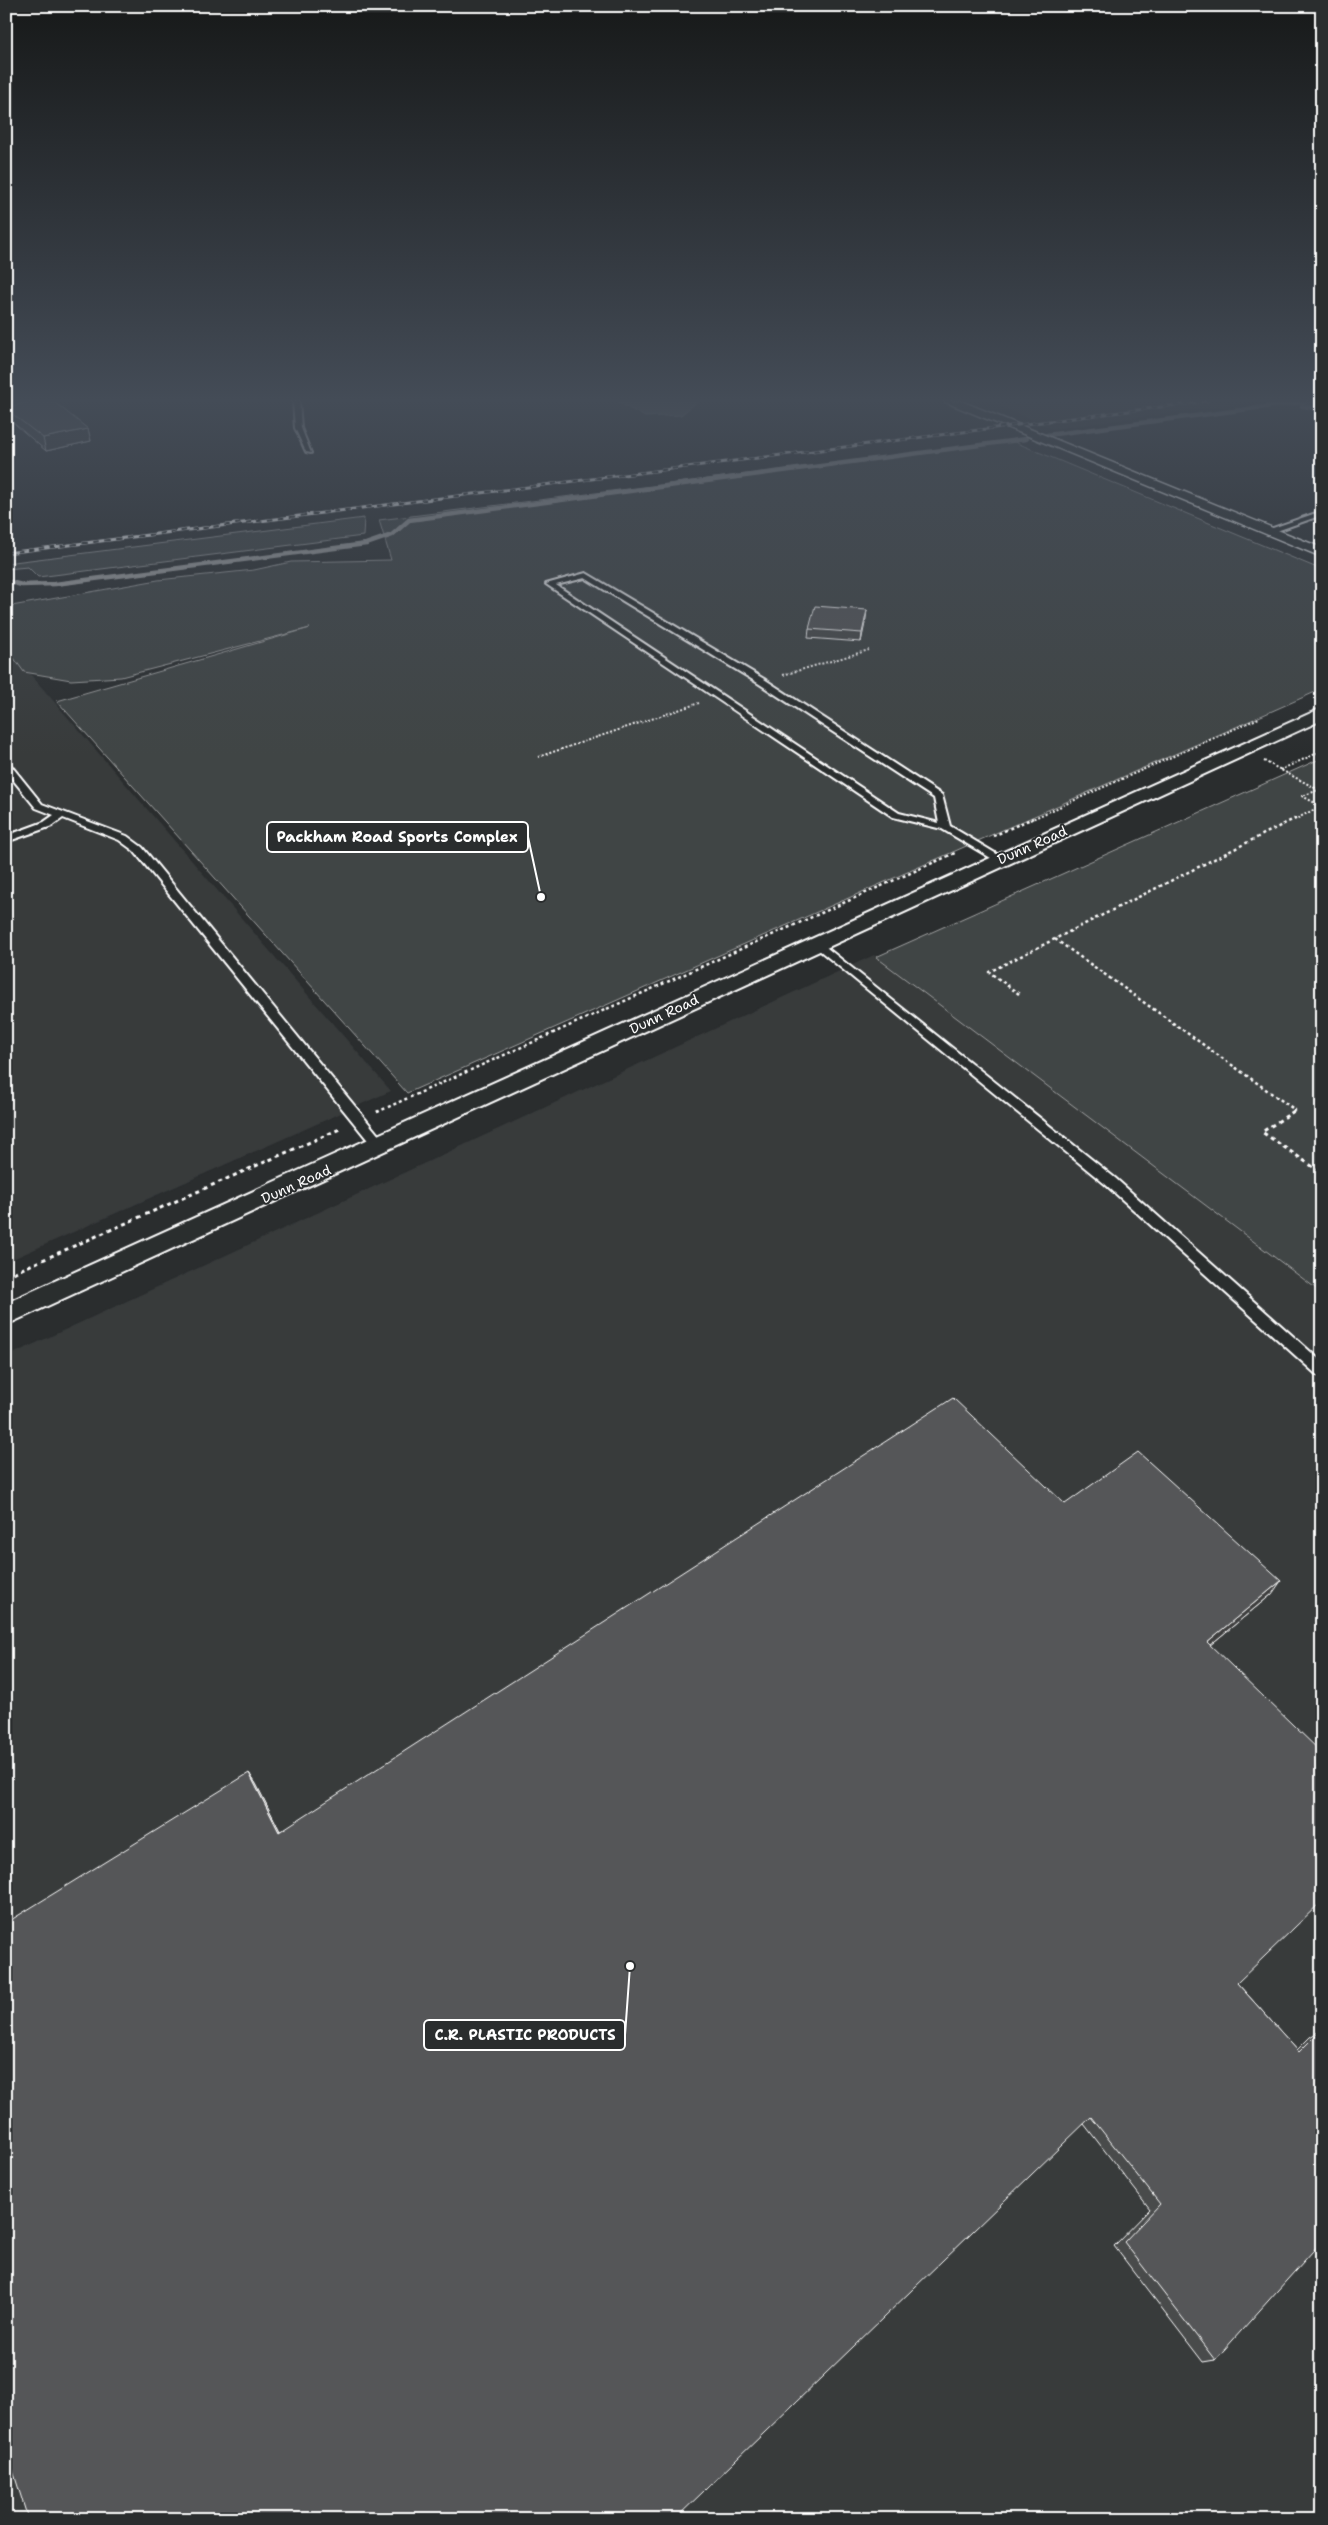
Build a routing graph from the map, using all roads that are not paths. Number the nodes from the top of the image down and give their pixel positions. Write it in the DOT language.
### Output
graph roads {
  1 [pos="1238,519"];
  2 [pos="1304,519"];
  3 [pos="1268,531"];
  4 [pos="1322,553"];
  5 [pos="1322,713"];
  6 [pos="6,764"];
  7 [pos="61,815"];
  8 [pos="945,826"];
  9 [pos="6,839"];
  10 [pos="1000,859"];
  11 [pos="817,943"];
  12 [pos="380,1146"];
  13 [pos="6,1315"];
  14 [pos="1322,1371"];
  1 -- 3 [label="street"];
  2 -- 3 [label="lane"];
  3 -- 4 [label="street"];
  5 -- 10 [label="street, Dunn Road"];
  6 -- 7 [label="lane"];
  7 -- 9 [label="lane"];
  7 -- 12 [label="lane"];
  8 -- 8 [label="lane"];
  8 -- 10 [label="lane"];
  10 -- 11 [label="street, Dunn Road"];
  11 -- 12 [label="street, Dunn Road"];
  11 -- 14 [label="lane"];
  12 -- 13 [label="street, Dunn Road"];
}
